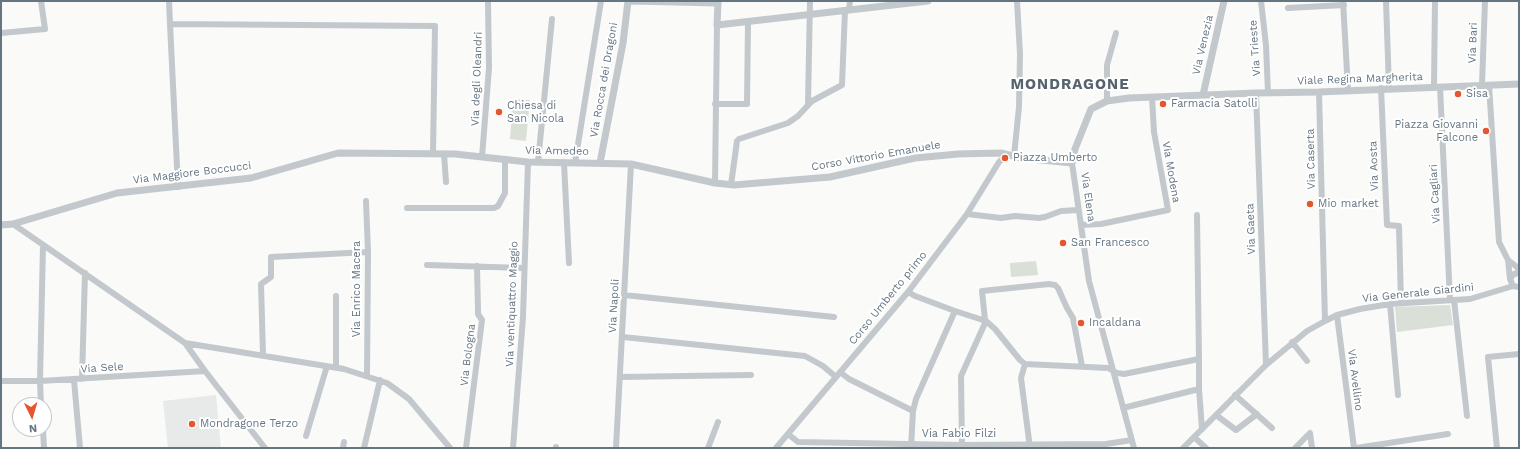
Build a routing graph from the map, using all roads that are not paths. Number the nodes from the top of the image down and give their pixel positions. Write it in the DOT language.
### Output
graph roads {
  1 [pos="41,1"];
  2 [pos="169,1"];
  3 [pos="488,1"];
  4 [pos="602,1"];
  5 [pos="628,1"];
  6 [pos="631,1"];
  7 [pos="810,1"];
  8 [pos="850,1"];
  9 [pos="928,1"];
  10 [pos="1017,1"];
  11 [pos="1224,1"];
  12 [pos="1261,1"];
  13 [pos="1386,1"];
  14 [pos="1435,1"];
  15 [pos="1485,1"];
  16 [pos="718,2"];
  17 [pos="1344,3"];
  18 [pos="1304,4"];
  19 [pos="1288,8"];
  20 [pos="847,10"];
  21 [pos="809,15"];
  22 [pos="552,19"];
  23 [pos="748,22"];
  24 [pos="170,24"];
  25 [pos="717,25"];
  26 [pos="1,33"];
  27 [pos="1116,33"];
  28 [pos="1519,84"];
  29 [pos="1485,85"];
  30 [pos="1437,87"];
  31 [pos="1381,88"];
  32 [pos="1389,88"];
  33 [pos="1348,90"];
  34 [pos="1319,92"];
  35 [pos="1256,93"];
  36 [pos="1268,93"];
  37 [pos="1203,95"];
  38 [pos="1152,97"];
  39 [pos="1107,101"];
  40 [pos="715,104"];
  41 [pos="808,104"];
  42 [pos="433,154"];
  43 [pos="444,154"];
  44 [pos="1010,156"];
  45 [pos="482,157"];
  46 [pos="505,160"];
  47 [pos="528,162"];
  48 [pos="538,162"];
  49 [pos="564,163"];
  50 [pos="575,163"];
  51 [pos="600,163"];
  52 [pos="1072,163"];
  53 [pos="631,164"];
  54 [pos="446,182"];
  55 [pos="715,183"];
  56 [pos="731,185"];
  57 [pos="178,187"];
  58 [pos="366,202"];
  59 [pos="407,208"];
  60 [pos="1078,210"];
  61 [pos="967,214"];
  62 [pos="1197,215"];
  63 [pos="12,224"];
  64 [pos="1,225"];
  65 [pos="1081,225"];
  66 [pos="42,245"];
  67 [pos="368,252"];
  68 [pos="1508,260"];
  69 [pos="569,263"];
  70 [pos="426,265"];
  71 [pos="477,266"];
  72 [pos="524,268"];
  73 [pos="1519,272"];
  74 [pos="85,273"];
  75 [pos="1510,279"];
  76 [pos="1517,287"];
  77 [pos="908,292"];
  78 [pos="624,295"];
  79 [pos="336,296"];
  80 [pos="1452,300"];
  81 [pos="1401,303"];
  82 [pos="1390,304"];
  83 [pos="955,311"];
  84 [pos="1337,315"];
  85 [pos="834,317"];
  86 [pos="985,320"];
  87 [pos="1325,321"];
  88 [pos="623,337"];
  89 [pos="1292,342"];
  90 [pos="185,343"];
  91 [pos="1519,354"];
  92 [pos="263,355"];
  93 [pos="1199,358"];
  94 [pos="1307,361"];
  95 [pos="1025,364"];
  96 [pos="1266,365"];
  97 [pos="327,366"];
  98 [pos="1082,366"];
  99 [pos="336,367"];
  100 [pos="205,371"];
  101 [pos="1113,371"];
  102 [pos="838,374"];
  103 [pos="751,375"];
  104 [pos="367,376"];
  105 [pos="620,377"];
  106 [pos="82,379"];
  107 [pos="74,380"];
  108 [pos="380,380"];
  109 [pos="1,381"];
  110 [pos="40,382"];
  111 [pos="1199,388"];
  112 [pos="1235,395"];
  113 [pos="1398,395"];
  114 [pos="41,397"];
  115 [pos="1123,408"];
  116 [pos="913,410"];
  117 [pos="1257,414"];
  118 [pos="1216,415"];
  119 [pos="1467,416"];
  120 [pos="718,422"];
  121 [pos="1272,428"];
  122 [pos="1202,429"];
  123 [pos="788,434"];
  124 [pos="1448,434"];
  125 [pos="306,436"];
  126 [pos="43,437"];
  127 [pos="1194,437"];
  128 [pos="1132,440"];
  129 [pos="840,445"];
  130 [pos="911,446"];
  131 [pos="1030,446"];
  132 [pos="962,447"];
  133 [pos="44,448"];
  134 [pos="80,448"];
  135 [pos="265,448"];
  136 [pos="364,448"];
  137 [pos="450,448"];
  138 [pos="466,448"];
  139 [pos="513,448"];
  140 [pos="616,448"];
  141 [pos="708,448"];
  142 [pos="776,448"];
  143 [pos="1134,448"];
  144 [pos="1183,448"];
  145 [pos="1206,448"];
  146 [pos="1295,448"];
  147 [pos="1312,448"];
  148 [pos="1355,448"];
  149 [pos="1497,448"];
  1 -- 26 [label="street"];
  2 -- 24 [label="street"];
  3 -- 45 [label="street, Via degli Oleandri"];
  4 -- 50 [label="street"];
  5 -- 51 [label="street, Via Rocca dei Dragoni"];
  6 -- 16 [label="street"];
  7 -- 21 [label="street"];
  8 -- 20 [label="street"];
  9 -- 20 [label="street"];
  10 -- 44 [label="street"];
  11 -- 37 [label="street, Via Venezia"];
  12 -- 36 [label="street, Via Trieste"];
  13 -- 32 [label="street"];
  14 -- 30 [label="street, Via Cagliari"];
  15 -- 29 [label="street, Via Bari"];
  16 -- 25 [label="street"];
  17 -- 18 [label="street"];
  17 -- 33 [label="street"];
  18 -- 19 [label="street"];
  20 -- 21 [label="street"];
  20 -- 41 [label="street"];
  21 -- 23 [label="street"];
  21 -- 41 [label="street"];
  22 -- 48 [label="street"];
  23 -- 25 [label="street"];
  23 -- 40 [label="street"];
  24 -- 42 [label="street"];
  24 -- 57 [label="street"];
  25 -- 40 [label="street"];
  27 -- 39 [label="street"];
  28 -- 29 [label="street, Viale Regina Margherita"];
  29 -- 30 [label="street, Viale Regina Margherita"];
  29 -- 68 [label="street, Via Bari"];
  30 -- 32 [label="street, Viale Regina Margherita"];
  30 -- 80 [label="street, Via Cagliari"];
  31 -- 32 [label="street, Viale Regina Margherita"];
  31 -- 33 [label="street, Viale Regina Margherita"];
  31 -- 81 [label="street, Via Aosta"];
  33 -- 34 [label="street, Viale Regina Margherita"];
  34 -- 36 [label="street, Viale Regina Margherita"];
  34 -- 87 [label="street, Via Caserta"];
  35 -- 36 [label="street, Viale Regina Margherita"];
  35 -- 37 [label="street, Viale Regina Margherita"];
  35 -- 96 [label="street, Via Gaeta"];
  37 -- 38 [label="street, Via Elena"];
  38 -- 39 [label="street, Via Elena"];
  38 -- 65 [label="street, Via Modena"];
  39 -- 52 [label="street, Via Elena"];
  40 -- 55 [label="street"];
  41 -- 56 [label="street"];
  42 -- 43 [label="street, Via Maggiore Boccucci"];
  42 -- 57 [label="street, Via Maggiore Boccucci"];
  43 -- 45 [label="street, Via Maggiore Boccucci"];
  43 -- 54 [label="street"];
  44 -- 52 [label="street, Corso Vittorio Emanuele"];
  44 -- 56 [label="street, Corso Vittorio Emanuele"];
  44 -- 61 [label="street, Corso Umberto primo"];
  45 -- 46 [label="street, Via Amedeo"];
  46 -- 47 [label="street, Via Amedeo"];
  46 -- 59 [label="street"];
  47 -- 48 [label="street, Via Amedeo"];
  47 -- 72 [label="street, Via ventiquattro Maggio"];
  48 -- 49 [label="street, Via Amedeo"];
  49 -- 50 [label="street, Via Amedeo"];
  49 -- 69 [label="street"];
  50 -- 51 [label="street, Via Amedeo"];
  51 -- 53 [label="street, Via Amedeo"];
  52 -- 60 [label="street, Via Elena"];
  53 -- 55 [label="street, Corso Vittorio Emanuele"];
  53 -- 78 [label="street, Via Napoli"];
  55 -- 56 [label="street, Corso Vittorio Emanuele"];
  57 -- 63 [label="street, Via Maggiore Boccucci"];
  58 -- 67 [label="street, Via Enrico Macera"];
  60 -- 61 [label="street"];
  60 -- 65 [label="street, Via Elena"];
  61 -- 77 [label="street, Corso Umberto primo"];
  62 -- 93 [label="street"];
  63 -- 64 [label="street, Via Maggiore Boccucci"];
  63 -- 66 [label="street"];
  65 -- 101 [label="street, Via Elena"];
  66 -- 74 [label="street"];
  66 -- 110 [label="street"];
  67 -- 92 [label="street"];
  67 -- 104 [label="street, Via Enrico Macera"];
  68 -- 73 [label="street"];
  68 -- 75 [label="street"];
  70 -- 71 [label="street"];
  71 -- 72 [label="street"];
  71 -- 138 [label="street, Via Bologna"];
  72 -- 139 [label="street, Via ventiquattro Maggio"];
  73 -- 75 [label="street"];
  74 -- 90 [label="street"];
  74 -- 106 [label="street"];
  75 -- 76 [label="street"];
  76 -- 80 [label="street, Via Generale Giardini"];
  77 -- 83 [label="street"];
  77 -- 102 [label="street, Corso Umberto primo"];
  78 -- 85 [label="street"];
  78 -- 88 [label="street, Via Napoli"];
  79 -- 99 [label="street"];
  80 -- 81 [label="street, Via Generale Giardini"];
  80 -- 119 [label="street, Via Cagliari"];
  81 -- 82 [label="street, Via Generale Giardini"];
  82 -- 84 [label="street, Via Generale Giardini"];
  82 -- 113 [label="street"];
  83 -- 86 [label="street"];
  83 -- 116 [label="street"];
  84 -- 87 [label="street, Via Generale Giardini"];
  84 -- 148 [label="street, Via Avellino"];
  86 -- 95 [label="street"];
  86 -- 98 [label="street"];
  86 -- 132 [label="street"];
  87 -- 89 [label="street, Via Generale Giardini"];
  88 -- 102 [label="street"];
  88 -- 105 [label="street, Via Napoli"];
  89 -- 94 [label="street"];
  89 -- 96 [label="street, Via Generale Giardini"];
  90 -- 92 [label="street"];
  90 -- 100 [label="street"];
  91 -- 149 [label="street"];
  92 -- 97 [label="street"];
  93 -- 101 [label="street"];
  93 -- 111 [label="street"];
  95 -- 98 [label="street"];
  95 -- 131 [label="street"];
  96 -- 112 [label="street, Via Generale Giardini"];
  97 -- 99 [label="street"];
  97 -- 125 [label="street"];
  98 -- 101 [label="street"];
  99 -- 104 [label="street"];
  100 -- 106 [label="street, Via Sele"];
  100 -- 135 [label="street"];
  101 -- 115 [label="street, Via Elena"];
  102 -- 116 [label="street"];
  102 -- 123 [label="street, Corso Umberto primo"];
  103 -- 105 [label="street"];
  104 -- 108 [label="street"];
  105 -- 140 [label="street, Via Napoli"];
  106 -- 107 [label="street, Via Sele"];
  107 -- 110 [label="street, Via Sele"];
  107 -- 134 [label="street"];
  108 -- 136 [label="street"];
  108 -- 137 [label="street"];
  109 -- 110 [label="street, Via Sele"];
  110 -- 114 [label="street"];
  111 -- 115 [label="street"];
  111 -- 122 [label="street"];
  112 -- 117 [label="street"];
  112 -- 118 [label="street, Via Generale Giardini"];
  115 -- 128 [label="street, Via Elena"];
  116 -- 130 [label="street"];
  117 -- 118 [label="street"];
  117 -- 121 [label="street"];
  118 -- 122 [label="street, Via Generale Giardini"];
  120 -- 141 [label="street"];
  122 -- 127 [label="street, Via Generale Giardini"];
  123 -- 129 [label="street, Via Fabio Filzi"];
  123 -- 142 [label="street, Corso Umberto primo"];
  124 -- 148 [label="street"];
  126 -- 133 [label="street"];
  127 -- 144 [label="street, Via Generale Giardini"];
  127 -- 145 [label="street"];
  128 -- 131 [label="street, Via Fabio Filzi"];
  128 -- 143 [label="street, Via Elena"];
  129 -- 130 [label="street, Via Fabio Filzi"];
  130 -- 132 [label="street, Via Fabio Filzi"];
  131 -- 132 [label="street, Via Fabio Filzi"];
  146 -- 147 [label="street"];
}
